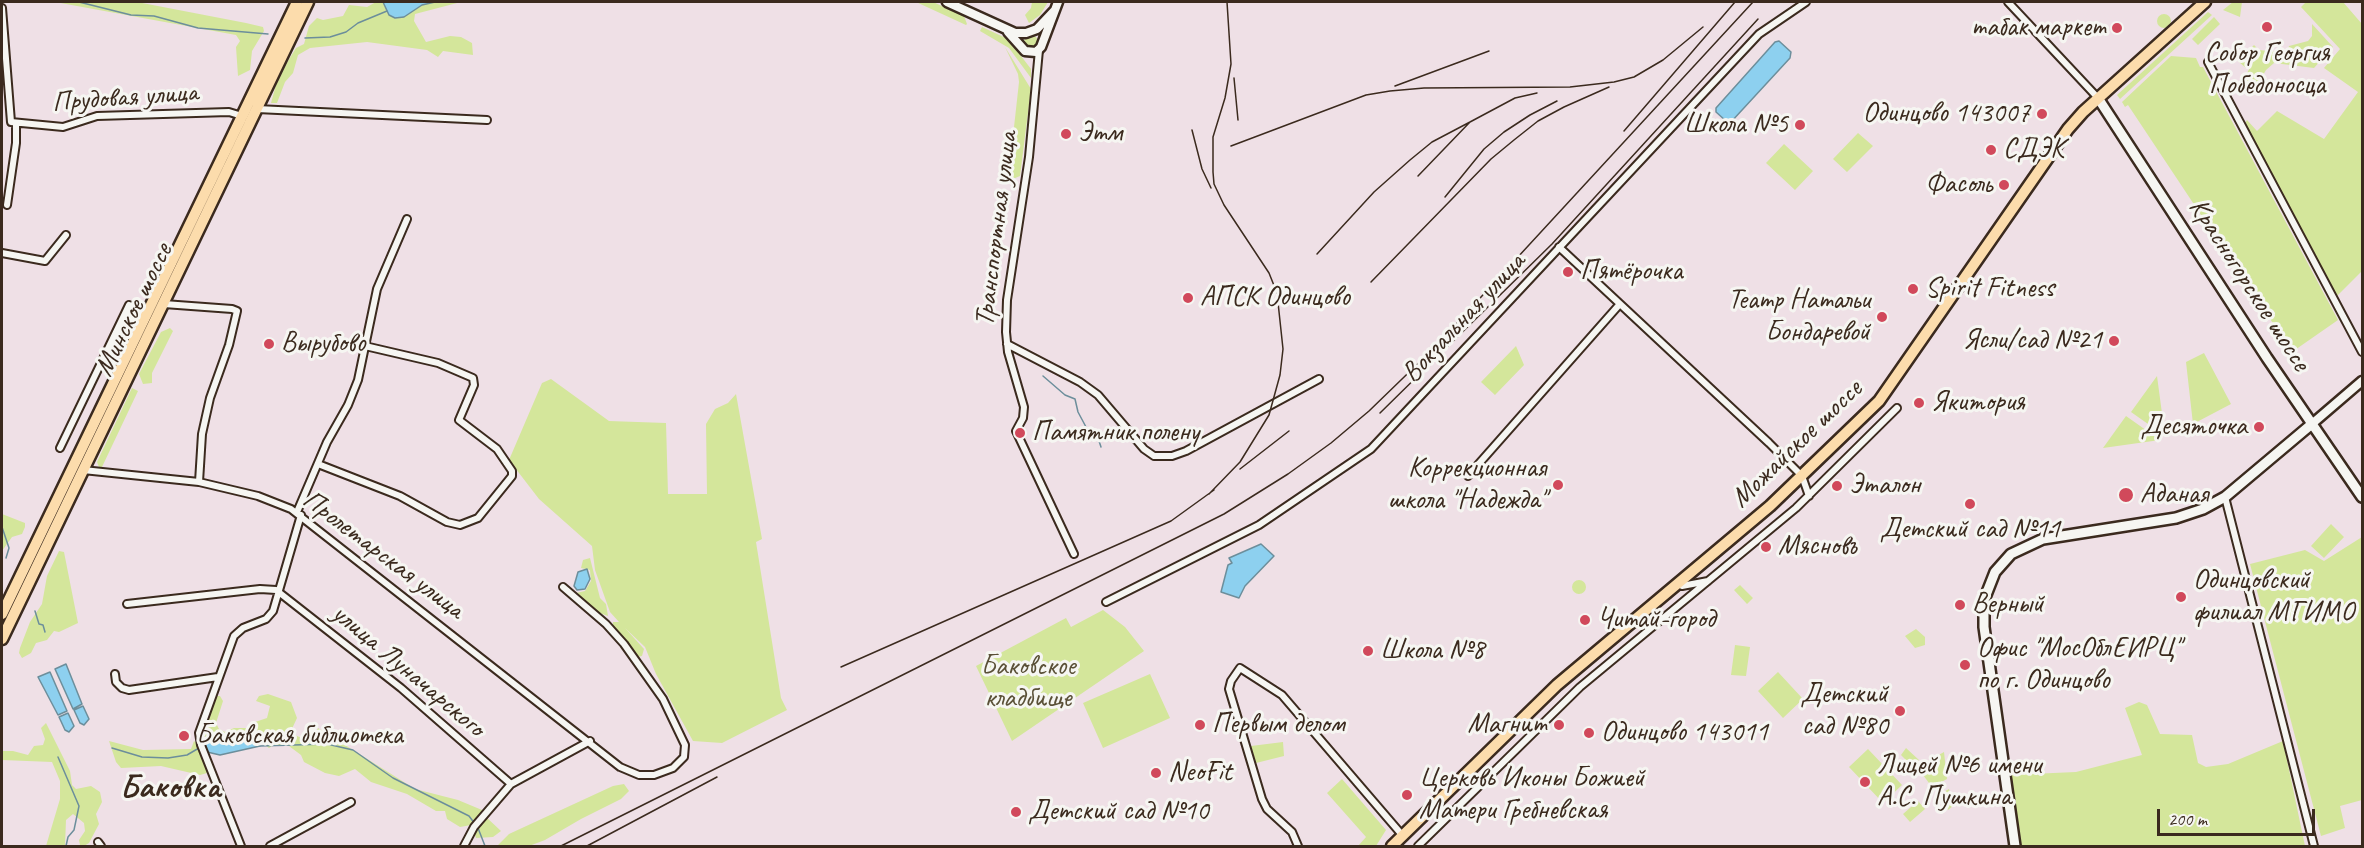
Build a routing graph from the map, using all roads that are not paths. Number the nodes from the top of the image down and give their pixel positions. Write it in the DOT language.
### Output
graph roads {
  1 [pos="297,2"];
  2 [pos="308,2"];
  3 [pos="947,2"];
  4 [pos="1058,2"];
  5 [pos="1806,2"];
  6 [pos="2008,2"];
  7 [pos="2205,2"];
  8 [pos="2214,2"];
  9 [pos="2,8"];
  10 [pos="1054,11"];
  11 [pos="1008,32"];
  12 [pos="1029,32"];
  13 [pos="1020,45"];
  14 [pos="1040,47"];
  15 [pos="1028,53"];
  16 [pos="2208,62"];
  17 [pos="1038,72"];
  18 [pos="2100,100"];
  19 [pos="258,109"];
  20 [pos="242,117"];
  21 [pos="487,120"];
  22 [pos="14,122"];
  23 [pos="7,205"];
  24 [pos="407,219"];
  25 [pos="66,235"];
  26 [pos="1559,247"];
  27 [pos="2,253"];
  28 [pos="164,304"];
  29 [pos="1619,305"];
  30 [pos="146,314"];
  31 [pos="1007,344"];
  32 [pos="365,346"];
  33 [pos="2362,352"];
  34 [pos="1319,378"];
  35 [pos="2362,381"];
  36 [pos="1897,408"];
  37 [pos="2313,423"];
  38 [pos="60,448"];
  39 [pos="318,464"];
  40 [pos="83,470"];
  41 [pos="1468,476"];
  42 [pos="1804,478"];
  43 [pos="200,482"];
  44 [pos="1809,496"];
  45 [pos="2225,497"];
  46 [pos="2362,497"];
  47 [pos="299,513"];
  48 [pos="1074,554"];
  49 [pos="1709,581"];
  50 [pos="1682,586"];
  51 [pos="563,587"];
  52 [pos="278,592"];
  53 [pos="1106,602"];
  54 [pos="128,604"];
  55 [pos="2,614"];
  56 [pos="2,639"];
  57 [pos="115,674"];
  58 [pos="218,677"];
  59 [pos="590,741"];
  60 [pos="511,784"];
  61 [pos="351,802"];
  62 [pos="1402,841"];
  63 [pos="241,846"];
  64 [pos="270,846"];
  65 [pos="464,846"];
  66 [pos="1298,846"];
  67 [pos="1392,846"];
  68 [pos="1418,846"];
  69 [pos="2015,846"];
  70 [pos="2314,846"];
  1 -- 20 [label="main road, Минское шоссе"];
  2 -- 19 [label="main road, Минское шоссе"];
  3 -- 11 [label="street"];
  4 -- 10 [label="street"];
  5 -- 26 [label="street, Вокзальная улица"];
  6 -- 18 [label="street"];
  7 -- 18 [label="main road, Можайское шоссе"];
  8 -- 18 [label="main road, Можайское шоссе"];
  9 -- 22 [label="street"];
  10 -- 12 [label="street"];
  10 -- 14 [label="street"];
  11 -- 12 [label="street"];
  11 -- 13 [label="street"];
  12 -- 13 [label="street"];
  12 -- 14 [label="street"];
  13 -- 15 [label="street"];
  14 -- 15 [label="street"];
  14 -- 17 [label="street, Транспортная улица"];
  15 -- 17 [label="street"];
  16 -- 33 [label="street"];
  17 -- 31 [label="street, Транспортная улица"];
  18 -- 37 [label="main road, Красногорское шоссе"];
  18 -- 42 [label="main road, Можайское шоссе"];
  19 -- 21 [label="street"];
  19 -- 28 [label="main road, Минское шоссе"];
  20 -- 22 [label="street, Прудовая улица"];
  20 -- 30 [label="main road, Минское шоссе"];
  22 -- 23 [label="street"];
  24 -- 32 [label="street"];
  25 -- 27 [label="street"];
  26 -- 29 [label="street"];
  26 -- 53 [label="street, Вокзальная улица"];
  28 -- 40 [label="main road, Минское шоссе"];
  28 -- 43 [label="street"];
  29 -- 41 [label="street"];
  29 -- 42 [label="street"];
  30 -- 38 [label="street"];
  30 -- 55 [label="main road, Минское шоссе"];
  31 -- 34 [label="street, Транспортная улица"];
  31 -- 48 [label="street"];
  32 -- 39 [label="street"];
  32 -- 39 [label="street"];
  35 -- 37 [label="street"];
  36 -- 44 [label="street"];
  37 -- 45 [label="main road"];
  37 -- 46 [label="main road, Красногорское шоссе"];
  39 -- 47 [label="street"];
  40 -- 43 [label="street, Пролетарская улица"];
  40 -- 56 [label="main road, Минское шоссе"];
  42 -- 44 [label="street"];
  42 -- 50 [label="main road, Можайское шоссе"];
  42 -- 62 [label="main road, Можайское шоссе"];
  43 -- 47 [label="street, Пролетарская улица"];
  44 -- 49 [label="street"];
  45 -- 69 [label="main road"];
  45 -- 70 [label="street"];
  47 -- 52 [label="street"];
  47 -- 59 [label="street, Пролетарская улица"];
  49 -- 50 [label="street"];
  49 -- 68 [label="street"];
  50 -- 62 [label="main road, Можайское шоссе"];
  51 -- 59 [label="street, Пролетарская улица"];
  52 -- 54 [label="street"];
  52 -- 58 [label="street"];
  52 -- 60 [label="street, улица Луначарского"];
  57 -- 58 [label="street"];
  58 -- 63 [label="street"];
  59 -- 60 [label="street"];
  60 -- 65 [label="street"];
  61 -- 64 [label="street"];
  62 -- 66 [label="street"];
  62 -- 67 [label="main road, Можайское шоссе"];
}
